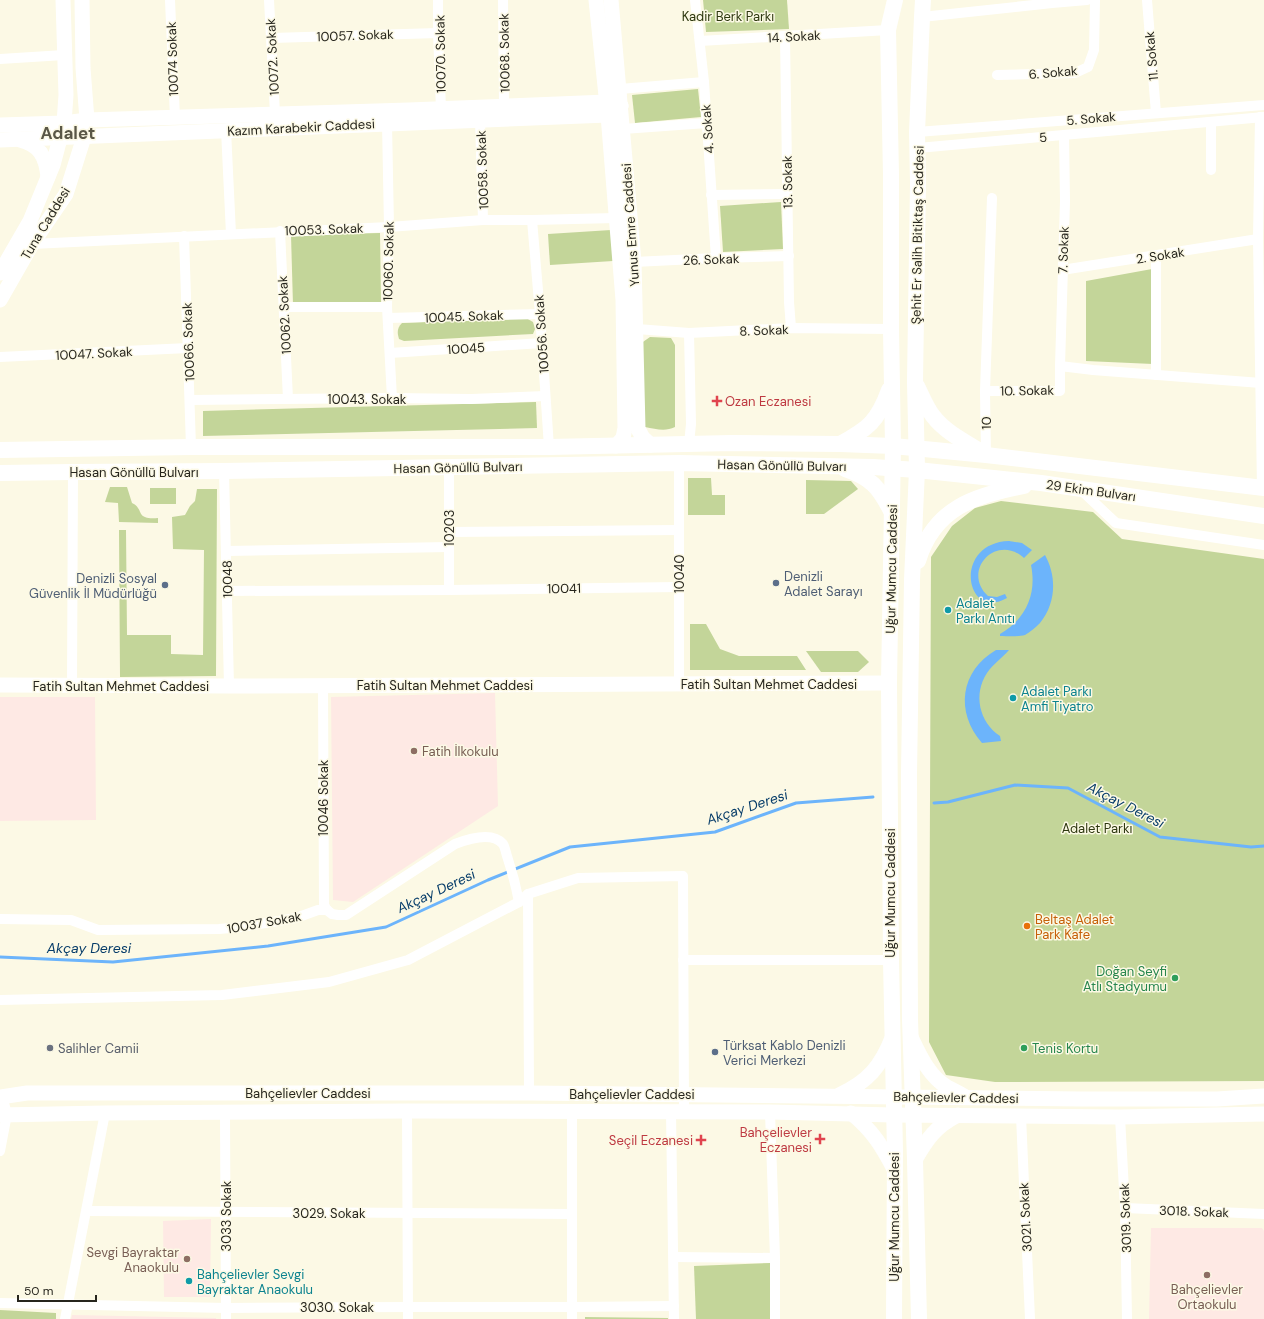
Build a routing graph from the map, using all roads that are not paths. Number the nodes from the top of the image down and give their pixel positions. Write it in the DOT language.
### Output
graph roads {
  1 [pos="63,0"];
  2 [pos="82,0"];
  3 [pos="170,0"];
  4 [pos="270,0"];
  5 [pos="438,0"];
  6 [pos="503,0"];
  7 [pos="596,0"];
  8 [pos="611,0"];
  9 [pos="695,0"];
  10 [pos="895,0"];
  11 [pos="923,0"];
  12 [pos="1087,0"];
  13 [pos="1095,0"];
  14 [pos="1147,0"];
  15 [pos="1052,1"];
  16 [pos="922,17"];
  17 [pos="888,30"];
  18 [pos="438,33"];
  19 [pos="785,36"];
  20 [pos="272,38"];
  21 [pos="700,41"];
  22 [pos="64,55"];
  23 [pos="0,59"];
  24 [pos="998,75"];
  25 [pos="704,82"];
  26 [pos="620,89"];
  27 [pos="1264,105"];
  28 [pos="504,106"];
  29 [pos="608,108"];
  30 [pos="441,109"];
  31 [pos="1156,113"];
  32 [pos="275,114"];
  33 [pos="1262,117"];
  34 [pos="175,118"];
  35 [pos="87,120"];
  36 [pos="480,120"];
  37 [pos="64,122"];
  38 [pos="1211,122"];
  39 [pos="387,123"];
  40 [pos="707,123"];
  41 [pos="0,125"];
  42 [pos="623,129"];
  43 [pos="226,130"];
  44 [pos="1064,135"];
  45 [pos="60,137"];
  46 [pos="84,137"];
  47 [pos="6,139"];
  48 [pos="918,140"];
  49 [pos="1211,170"];
  50 [pos="48,177"];
  51 [pos="787,194"];
  52 [pos="711,196"];
  53 [pos="992,198"];
  54 [pos="616,218"];
  55 [pos="483,220"];
  56 [pos="532,220"];
  57 [pos="389,227"];
  58 [pos="280,231"];
  59 [pos="231,234"];
  60 [pos="184,236"];
  61 [pos="1258,239"];
  62 [pos="32,244"];
  63 [pos="1156,255"];
  64 [pos="789,256"];
  65 [pos="716,258"];
  66 [pos="634,262"];
  67 [pos="1062,270"];
  68 [pos="0,273"];
  69 [pos="0,300"];
  70 [pos="283,307"];
  71 [pos="388,312"];
  72 [pos="540,314"];
  73 [pos="791,328"];
  74 [pos="636,329"];
  75 [pos="891,329"];
  76 [pos="689,333"];
  77 [pos="542,344"];
  78 [pos="188,348"];
  79 [pos="390,353"];
  80 [pos="0,357"];
  81 [pos="1060,366"];
  82 [pos="1156,375"];
  83 [pos="892,382"];
  84 [pos="915,382"];
  85 [pos="1261,383"];
  86 [pos="985,391"];
  87 [pos="545,396"];
  88 [pos="392,398"];
  89 [pos="288,399"];
  90 [pos="190,400"];
  91 [pos="689,444"];
  92 [pos="840,444"];
  93 [pos="651,445"];
  94 [pos="616,446"];
  95 [pos="893,446"];
  96 [pos="191,447"];
  97 [pos="549,447"];
  98 [pos="916,448"];
  99 [pos="0,450"];
  100 [pos="986,455"];
  101 [pos="679,463"];
  102 [pos="838,466"];
  103 [pos="449,467"];
  104 [pos="892,468"];
  105 [pos="916,470"];
  106 [pos="224,471"];
  107 [pos="74,472"];
  108 [pos="0,473"];
  109 [pos="1041,483"];
  110 [pos="1079,488"];
  111 [pos="1263,488"];
  112 [pos="892,514"];
  113 [pos="1264,516"];
  114 [pos="679,530"];
  115 [pos="449,532"];
  116 [pos="1264,545"];
  117 [pos="449,547"];
  118 [pos="226,551"];
  119 [pos="912,580"];
  120 [pos="679,587"];
  121 [pos="227,590"];
  122 [pos="449,590"];
  123 [pos="889,683"];
  124 [pos="0,685"];
  125 [pos="322,685"];
  126 [pos="679,685"];
  127 [pos="72,686"];
  128 [pos="229,686"];
  129 [pos="528,894"];
  130 [pos="519,902"];
  131 [pos="328,910"];
  132 [pos="0,919"];
  133 [pos="683,960"];
  134 [pos="890,960"];
  135 [pos="0,1000"];
  136 [pos="911,1036"];
  137 [pos="892,1038"];
  138 [pos="529,1093"];
  139 [pos="1,1094"];
  140 [pos="684,1094"];
  141 [pos="836,1096"];
  142 [pos="893,1096"];
  143 [pos="912,1096"];
  144 [pos="1264,1096"];
  145 [pos="967,1097"];
  146 [pos="407,1111"];
  147 [pos="572,1111"];
  148 [pos="678,1112"];
  149 [pos="770,1112"];
  150 [pos="105,1113"];
  151 [pos="225,1113"];
  152 [pos="851,1113"];
  153 [pos="914,1114"];
  154 [pos="1264,1114"];
  155 [pos="4,1115"];
  156 [pos="893,1115"];
  157 [pos="958,1115"];
  158 [pos="1021,1116"];
  159 [pos="1120,1117"];
  160 [pos="0,1151"];
  161 [pos="915,1160"];
  162 [pos="895,1170"];
  163 [pos="1125,1208"];
  164 [pos="87,1211"];
  165 [pos="226,1213"];
  166 [pos="407,1214"];
  167 [pos="572,1214"];
  168 [pos="1264,1214"];
  169 [pos="674,1257"];
  170 [pos="775,1258"];
  171 [pos="0,1304"];
  172 [pos="68,1305"];
  173 [pos="408,1306"];
  174 [pos="674,1306"];
  175 [pos="572,1307"];
  176 [pos="226,1308"];
  177 [pos="65,1319"];
  178 [pos="226,1319"];
  179 [pos="408,1319"];
  180 [pos="572,1319"];
  181 [pos="674,1319"];
  182 [pos="775,1319"];
  183 [pos="894,1319"];
  184 [pos="919,1319"];
  185 [pos="1030,1319"];
  186 [pos="1127,1319"];
  1 -- 22 [label="street, Tuna Caddesi"];
  2 -- 35 [label="street, Tuna Caddesi"];
  3 -- 34 [label="street, 10074 Sokak"];
  4 -- 20 [label="street, 10072. Sokak"];
  5 -- 18 [label="street, 10070. Sokak"];
  6 -- 28 [label="street, 10068. Sokak"];
  7 -- 29 [label="street, Yunus Emre Caddesi"];
  8 -- 26 [label="street, Yunus Emre Caddesi"];
  9 -- 21 [label="street, 4. Sokak"];
  10 -- 17 [label="main road, Şehit Er Salih Bitiktaş Caddesi"];
  11 -- 16 [label="main road, Şehit Er Salih Bitiktaş Caddesi"];
  12 -- 15 [label="street"];
  13 -- 24 [label="street, 6. Sokak"];
  14 -- 31 [label="street, 11. Sokak"];
  15 -- 16 [label="street"];
  16 -- 48 [label="main road, Şehit Er Salih Bitiktaş Caddesi"];
  17 -- 19 [label="street, 14. Sokak"];
  17 -- 75 [label="main road, Şehit Er Salih Bitiktaş Caddesi"];
  18 -- 20 [label="street, 10057. Sokak"];
  18 -- 30 [label="street, 10070. Sokak"];
  19 -- 21 [label="street, 14. Sokak"];
  19 -- 51 [label="street, 13. Sokak"];
  20 -- 32 [label="street, 10072. Sokak"];
  21 -- 25 [label="street, 4. Sokak"];
  22 -- 23 [label="street"];
  22 -- 37 [label="street, Tuna Caddesi"];
  25 -- 26 [label="street"];
  25 -- 40 [label="street, 4. Sokak"];
  26 -- 29 [label="street, Yunus Emre Caddesi"];
  27 -- 31 [label="street, 5. Sokak"];
  28 -- 29 [label="street, Kazım Karabekir Caddesi"];
  28 -- 30 [label="street, Kazım Karabekir Caddesi"];
  29 -- 36 [label="street, Kazım Karabekir Caddesi"];
  29 -- 42 [label="street, Yunus Emre Caddesi"];
  29 -- 54 [label="street, Yunus Emre Caddesi"];
  30 -- 32 [label="street, Kazım Karabekir Caddesi"];
  31 -- 48 [label="street, 5. Sokak"];
  32 -- 34 [label="street, Kazım Karabekir Caddesi"];
  33 -- 38 [label="street, 5"];
  33 -- 61 [label="street"];
  34 -- 35 [label="street, Kazım Karabekir Caddesi"];
  35 -- 37 [label="street, Kazım Karabekir Caddesi"];
  35 -- 46 [label="street, Tuna Caddesi"];
  36 -- 39 [label="street, Kazım Karabekir Caddesi"];
  36 -- 55 [label="street, 10058. Sokak"];
  37 -- 41 [label="street, Kazım Karabekir Caddesi"];
  37 -- 45 [label="street, Tuna Caddesi"];
  38 -- 44 [label="street, 5"];
  38 -- 49 [label="street"];
  39 -- 43 [label="street, Kazım Karabekir Caddesi"];
  39 -- 57 [label="street, 10060. Sokak"];
  40 -- 42 [label="street"];
  40 -- 52 [label="street, 4. Sokak"];
  42 -- 66 [label="street, Yunus Emre Caddesi"];
  43 -- 46 [label="street, Kazım Karabekir Caddesi"];
  43 -- 59 [label="street"];
  44 -- 48 [label="street, 5"];
  44 -- 67 [label="street, 7. Sokak"];
  45 -- 46 [label="street, Kazım Karabekir Caddesi"];
  45 -- 47 [label="street, Kazım Karabekir Caddesi"];
  45 -- 50 [label="street, Tuna Caddesi"];
  46 -- 62 [label="street, Tuna Caddesi"];
  47 -- 50 [label="street"];
  48 -- 84 [label="main road, Şehit Er Salih Bitiktaş Caddesi"];
  50 -- 68 [label="street, Tuna Caddesi"];
  51 -- 52 [label="street"];
  51 -- 64 [label="street, 13. Sokak"];
  52 -- 65 [label="street, 4. Sokak"];
  53 -- 86 [label="street, 10. Sokak"];
  54 -- 56 [label="street, 10053. Sokak"];
  54 -- 94 [label="street, Yunus Emre Caddesi"];
  55 -- 56 [label="street, 10053. Sokak"];
  55 -- 57 [label="street, 10053. Sokak"];
  56 -- 72 [label="street, 10056. Sokak"];
  57 -- 58 [label="street, 10053. Sokak"];
  57 -- 71 [label="street, 10060. Sokak"];
  58 -- 59 [label="street, 10053. Sokak"];
  58 -- 70 [label="street, 10062. Sokak"];
  59 -- 60 [label="street, 10053. Sokak"];
  60 -- 62 [label="street, 10053. Sokak"];
  60 -- 78 [label="street, 10066. Sokak"];
  61 -- 63 [label="street, 2. Sokak"];
  61 -- 85 [label="street"];
  62 -- 69 [label="street, Tuna Caddesi"];
  63 -- 67 [label="street, 2. Sokak"];
  63 -- 82 [label="street"];
  64 -- 65 [label="street, 26. Sokak"];
  64 -- 73 [label="street, 13. Sokak"];
  65 -- 66 [label="street, 26. Sokak"];
  66 -- 74 [label="street, Yunus Emre Caddesi"];
  67 -- 81 [label="street, 7. Sokak"];
  70 -- 71 [label="street, 10045. Sokak"];
  70 -- 89 [label="street, 10062. Sokak"];
  71 -- 72 [label="street, 10045. Sokak"];
  71 -- 79 [label="street, 10060. Sokak"];
  72 -- 77 [label="street, 10056. Sokak"];
  73 -- 75 [label="street, 8. Sokak"];
  73 -- 76 [label="street, 8. Sokak"];
  74 -- 76 [label="street, 8. Sokak"];
  74 -- 93 [label="street, Yunus Emre Caddesi"];
  75 -- 83 [label="main road, Şehit Er Salih Bitiktaş Caddesi"];
  76 -- 91 [label="street"];
  77 -- 79 [label="street, 10045"];
  77 -- 87 [label="street, 10056. Sokak"];
  78 -- 80 [label="street, 10047. Sokak"];
  78 -- 90 [label="street, 10066. Sokak"];
  79 -- 88 [label="street, 10060. Sokak"];
  81 -- 82 [label="street, 10. Sokak"];
  81 -- 86 [label="street, 10. Sokak"];
  82 -- 85 [label="street, 10. Sokak"];
  83 -- 92 [label="main road"];
  83 -- 95 [label="main road, Şehit Er Salih Bitiktaş Caddesi"];
  84 -- 98 [label="main road, Şehit Er Salih Bitiktaş Caddesi"];
  84 -- 100 [label="main road"];
  85 -- 111 [label="street"];
  86 -- 100 [label="street, 10"];
  87 -- 88 [label="street, 10043. Sokak"];
  87 -- 97 [label="street, 10056. Sokak"];
  88 -- 89 [label="street, 10043. Sokak"];
  89 -- 90 [label="street, 10043. Sokak"];
  90 -- 96 [label="street, 10066. Sokak"];
  91 -- 92 [label="main road, Hasan Gönüllü Bulvarı"];
  91 -- 93 [label="main road, Hasan Gönüllü Bulvarı"];
  92 -- 95 [label="main road, Hasan Gönüllü Bulvarı"];
  93 -- 94 [label="main road, Hasan Gönüllü Bulvarı"];
  94 -- 97 [label="main road, Hasan Gönüllü Bulvarı"];
  95 -- 98 [label="main road, Hasan Gönüllü Bulvarı"];
  95 -- 104 [label="main road, Şehit Er Salih Bitiktaş Caddesi"];
  96 -- 97 [label="main road, Hasan Gönüllü Bulvarı"];
  96 -- 99 [label="main road, Hasan Gönüllü Bulvarı"];
  98 -- 100 [label="main road, 29 Ekim Bulvarı"];
  98 -- 105 [label="main road, Şehit Er Salih Bitiktaş Caddesi"];
  100 -- 111 [label="main road, 29 Ekim Bulvarı"];
  101 -- 102 [label="main road, Hasan Gönüllü Bulvarı"];
  101 -- 103 [label="main road, Hasan Gönüllü Bulvarı"];
  101 -- 114 [label="street, 10040"];
  102 -- 104 [label="main road, Hasan Gönüllü Bulvarı"];
  102 -- 112 [label="main road"];
  103 -- 106 [label="main road, Hasan Gönüllü Bulvarı"];
  103 -- 115 [label="street, 10203"];
  104 -- 105 [label="main road, Hasan Gönüllü Bulvarı"];
  104 -- 112 [label="main road, Uğur Mumcu Caddesi"];
  105 -- 109 [label="main road, 29 Ekim Bulvarı"];
  105 -- 119 [label="main road, Uğur Mumcu Caddesi"];
  106 -- 107 [label="main road, Hasan Gönüllü Bulvarı"];
  106 -- 118 [label="street, 10048"];
  107 -- 108 [label="main road, Hasan Gönüllü Bulvarı"];
  107 -- 127 [label="street"];
  109 -- 110 [label="main road, 29 Ekim Bulvarı"];
  109 -- 119 [label="main road"];
  110 -- 113 [label="main road, 29 Ekim Bulvarı"];
  110 -- 116 [label="street"];
  112 -- 123 [label="main road, Uğur Mumcu Caddesi"];
  114 -- 115 [label="street"];
  114 -- 120 [label="street, 10040"];
  115 -- 117 [label="street, 10203"];
  117 -- 118 [label="street"];
  117 -- 122 [label="street, 10203"];
  118 -- 121 [label="street, 10048"];
  119 -- 136 [label="main road, Uğur Mumcu Caddesi"];
  120 -- 122 [label="street, 10041"];
  120 -- 126 [label="street, 10040"];
  121 -- 122 [label="street, 10041"];
  121 -- 128 [label="street, 10048"];
  123 -- 126 [label="street, Fatih Sultan Mehmet Caddesi"];
  123 -- 134 [label="main road, Uğur Mumcu Caddesi"];
  124 -- 127 [label="street, Fatih Sultan Mehmet Caddesi"];
  125 -- 126 [label="street, Fatih Sultan Mehmet Caddesi"];
  125 -- 128 [label="street, Fatih Sultan Mehmet Caddesi"];
  125 -- 131 [label="street, 10046 Sokak"];
  127 -- 128 [label="street, Fatih Sultan Mehmet Caddesi"];
  129 -- 130 [label="street"];
  129 -- 133 [label="street"];
  129 -- 138 [label="street"];
  130 -- 131 [label="street, 10037 Sokak"];
  130 -- 135 [label="street"];
  131 -- 132 [label="street, 10037 Sokak"];
  133 -- 134 [label="street"];
  133 -- 140 [label="street"];
  134 -- 137 [label="main road, Uğur Mumcu Caddesi"];
  136 -- 143 [label="main road, Uğur Mumcu Caddesi"];
  136 -- 145 [label="street"];
  137 -- 141 [label="street"];
  137 -- 142 [label="main road, Uğur Mumcu Caddesi"];
  138 -- 139 [label="street, Bahçelievler Caddesi"];
  138 -- 140 [label="street, Bahçelievler Caddesi"];
  139 -- 155 [label="street"];
  140 -- 141 [label="street, Bahçelievler Caddesi"];
  140 -- 148 [label="street"];
  141 -- 142 [label="street, Bahçelievler Caddesi"];
  142 -- 143 [label="street, Bahçelievler Caddesi"];
  142 -- 156 [label="main road, Uğur Mumcu Caddesi"];
  143 -- 145 [label="street, Bahçelievler Caddesi"];
  143 -- 153 [label="main road, Uğur Mumcu Caddesi"];
  144 -- 145 [label="street, Bahçelievler Caddesi"];
  146 -- 147 [label="street, Bahçelievler Caddesi"];
  146 -- 151 [label="street, Bahçelievler Caddesi"];
  146 -- 166 [label="street"];
  147 -- 148 [label="street, Bahçelievler Caddesi"];
  147 -- 167 [label="street"];
  148 -- 149 [label="street, Bahçelievler Caddesi"];
  148 -- 169 [label="street"];
  149 -- 152 [label="street, Bahçelievler Caddesi"];
  149 -- 170 [label="street"];
  150 -- 151 [label="street, Bahçelievler Caddesi"];
  150 -- 155 [label="street, Bahçelievler Caddesi"];
  150 -- 164 [label="street"];
  151 -- 165 [label="street, 3033 Sokak"];
  152 -- 156 [label="street, Bahçelievler Caddesi"];
  152 -- 162 [label="street"];
  153 -- 156 [label="street, Bahçelievler Caddesi"];
  153 -- 157 [label="street, Bahçelievler Caddesi"];
  153 -- 161 [label="main road, Uğur Mumcu Caddesi"];
  154 -- 159 [label="street, Bahçelievler Caddesi"];
  155 -- 160 [label="street"];
  156 -- 162 [label="main road, Uğur Mumcu Caddesi"];
  157 -- 158 [label="street, Bahçelievler Caddesi"];
  157 -- 161 [label="street"];
  158 -- 159 [label="street, Bahçelievler Caddesi"];
  158 -- 185 [label="street, 3021. Sokak"];
  159 -- 163 [label="street, 3019. Sokak"];
  161 -- 184 [label="main road, Uğur Mumcu Caddesi"];
  162 -- 183 [label="main road, Uğur Mumcu Caddesi"];
  163 -- 168 [label="street, 3018. Sokak"];
  163 -- 186 [label="street, 3019. Sokak"];
  164 -- 165 [label="street, 3029. Sokak"];
  164 -- 172 [label="street"];
  165 -- 166 [label="street, 3029. Sokak"];
  165 -- 176 [label="street, 3033 Sokak"];
  166 -- 167 [label="street, 3029. Sokak"];
  166 -- 173 [label="street"];
  167 -- 175 [label="street"];
  169 -- 170 [label="street"];
  169 -- 174 [label="street"];
  170 -- 182 [label="street"];
  171 -- 172 [label="street, 3030. Sokak"];
  172 -- 176 [label="street, 3030. Sokak"];
  172 -- 177 [label="street"];
  173 -- 175 [label="street, 3030. Sokak"];
  173 -- 176 [label="street, 3030. Sokak"];
  173 -- 179 [label="street"];
  174 -- 175 [label="street, 3030. Sokak"];
  174 -- 181 [label="street"];
  175 -- 180 [label="street"];
  176 -- 178 [label="street, 3033 Sokak"];
}
